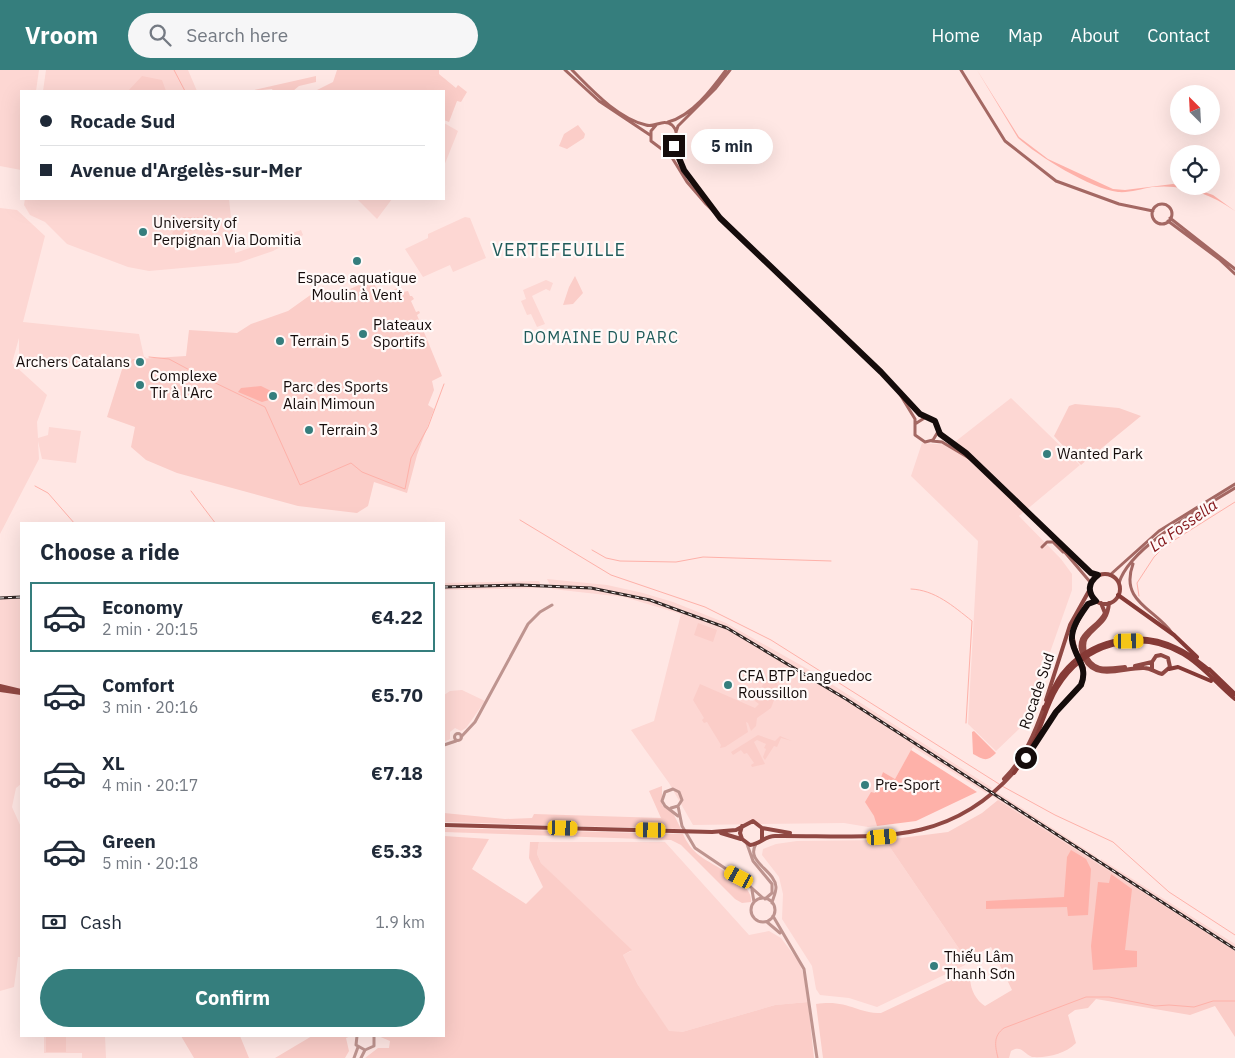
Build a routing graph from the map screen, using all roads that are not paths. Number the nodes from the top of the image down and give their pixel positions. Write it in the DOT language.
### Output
graph roads {
  1 [pos="566,70"];
  2 [pos="572,70"];
  3 [pos="728,70"];
  4 [pos="961,70"];
  5 [pos="666,122"];
  6 [pos="657,124"];
  7 [pos="676,132"];
  8 [pos="650,135"];
  9 [pos="674,142"];
  10 [pos="661,148"];
  11 [pos="1152,211"];
  12 [pos="720,218"];
  13 [pos="1169,220"];
  14 [pos="1235,269"];
  15 [pos="1235,274"];
  16 [pos="898,391"];
  17 [pos="926,417"];
  18 [pos="915,424"];
  19 [pos="939,430"];
  20 [pos="931,441"];
  21 [pos="970,459"];
  22 [pos="1235,484"];
  23 [pos="1235,488"];
  24 [pos="1052,538"];
  25 [pos="1042,547"];
  26 [pos="1134,561"];
  27 [pos="1074,563"];
  28 [pos="1098,575"];
  29 [pos="1110,575"];
  30 [pos="1091,583"];
  31 [pos="1119,583"];
  32 [pos="1090,589"];
  33 [pos="1118,595"];
  34 [pos="1096,601"];
  35 [pos="1101,603"];
  36 [pos="1109,603"];
  37 [pos="552,607"];
  38 [pos="1174,635"];
  39 [pos="1090,652"];
  40 [pos="1152,662"];
  41 [pos="1073,665"];
  42 [pos="1152,669"];
  43 [pos="1169,669"];
  44 [pos="1209,670"];
  45 [pos="0,689"];
  46 [pos="20,692"];
  47 [pos="1235,694"];
  48 [pos="1235,700"];
  49 [pos="1044,709"];
  50 [pos="460,736"];
  51 [pos="455,739"];
  52 [pos="445,746"];
  53 [pos="1014,773"];
  54 [pos="1008,778"];
  55 [pos="984,799"];
  56 [pos="678,806"];
  57 [pos="671,808"];
  58 [pos="679,816"];
  59 [pos="445,825"];
  60 [pos="742,826"];
  61 [pos="762,828"];
  62 [pos="712,832"];
  63 [pos="742,839"];
  64 [pos="762,840"];
  65 [pos="747,844"];
  66 [pos="756,844"];
  67 [pos="749,885"];
  68 [pos="764,899"];
  69 [pos="754,902"];
  70 [pos="772,903"];
  71 [pos="773,916"];
  72 [pos="767,922"];
  73 [pos="784,937"];
  74 [pos="357,1037"];
  75 [pos="374,1037"];
  76 [pos="358,1048"];
  77 [pos="365,1050"];
  78 [pos="354,1058"];
  79 [pos="361,1058"];
  80 [pos="817,1058"];
  1 -- 8 [label="main road"];
  2 -- 6 [label="main road"];
  3 -- 5 [label="main road"];
  3 -- 7 [label="main road"];
  4 -- 11 [label="main road"];
  5 -- 6 [label="main road"];
  5 -- 7 [label="main road"];
  6 -- 8 [label="main road"];
  7 -- 9 [label="main road"];
  8 -- 10 [label="main road"];
  9 -- 10 [label="main road"];
  9 -- 12 [label="main road"];
  10 -- 12 [label="main road"];
  11 -- 13 [label="main road"];
  11 -- 13 [label="main road"];
  12 -- 16 [label="main road"];
  13 -- 14 [label="main road"];
  13 -- 15 [label="main road"];
  16 -- 17 [label="main road"];
  16 -- 18 [label="main road"];
  17 -- 18 [label="main road"];
  17 -- 19 [label="main road"];
  18 -- 20 [label="main road"];
  19 -- 20 [label="main road"];
  19 -- 21 [label="main road"];
  20 -- 21 [label="main road"];
  21 -- 24 [label="main road"];
  22 -- 29 [label="main road"];
  23 -- 26 [label="main road"];
  24 -- 27 [label="main road"];
  24 -- 28 [label="main road"];
  25 -- 27 [label="main road"];
  26 -- 31 [label="main road"];
  26 -- 38 [label="main road"];
  27 -- 30 [label="main road"];
  28 -- 29 [label="main road"];
  28 -- 30 [label="main road"];
  29 -- 31 [label="main road"];
  30 -- 32 [label="main road"];
  31 -- 33 [label="main road"];
  32 -- 34 [label="main road"];
  32 -- 49 [label="main road, Rocade Sud"];
  33 -- 36 [label="main road"];
  33 -- 38 [label="highway"];
  34 -- 35 [label="main road"];
  34 -- 53 [label="main road, Rocade Sud"];
  35 -- 36 [label="main road"];
  35 -- 42 [label="main road"];
  36 -- 40 [label="main road"];
  37 -- 50 [label="street"];
  38 -- 44 [label="highway"];
  39 -- 41 [label="highway"];
  39 -- 44 [label="highway"];
  39 -- 48 [label="highway"];
  40 -- 42 [label="main road"];
  40 -- 43 [label="main road"];
  41 -- 49 [label="highway"];
  41 -- 53 [label="highway"];
  42 -- 43 [label="main road"];
  43 -- 48 [label="highway"];
  44 -- 47 [label="highway"];
  45 -- 46 [label="main road"];
  49 -- 54 [label="main road, Rocade Sud"];
  50 -- 51 [label="street"];
  50 -- 51 [label="street"];
  51 -- 52 [label="street"];
  53 -- 54 [label="main road, Rocade Sud"];
  54 -- 55 [label="main road, Rocade Sud"];
  55 -- 61 [label="main road, Rocade Sud"];
  55 -- 64 [label="main road, Rocade Sud"];
  56 -- 57 [label="street"];
  56 -- 57 [label="street"];
  56 -- 58 [label="street"];
  57 -- 58 [label="street"];
  58 -- 67 [label="street"];
  59 -- 62 [label="main road"];
  60 -- 61 [label="main road"];
  60 -- 62 [label="main road"];
  60 -- 63 [label="main road"];
  61 -- 64 [label="main road"];
  62 -- 63 [label="main road"];
  63 -- 65 [label="main road"];
  64 -- 66 [label="main road"];
  65 -- 66 [label="main road"];
  65 -- 68 [label="street"];
  66 -- 70 [label="street"];
  67 -- 68 [label="street"];
  67 -- 69 [label="street"];
  68 -- 69 [label="street"];
  68 -- 70 [label="street"];
  69 -- 72 [label="street"];
  70 -- 71 [label="street"];
  71 -- 72 [label="street"];
  71 -- 73 [label="street"];
  72 -- 73 [label="street"];
  73 -- 80 [label="street"];
  74 -- 76 [label="street"];
  75 -- 77 [label="street"];
  76 -- 77 [label="street"];
  76 -- 78 [label="street"];
  77 -- 79 [label="street"];
}
